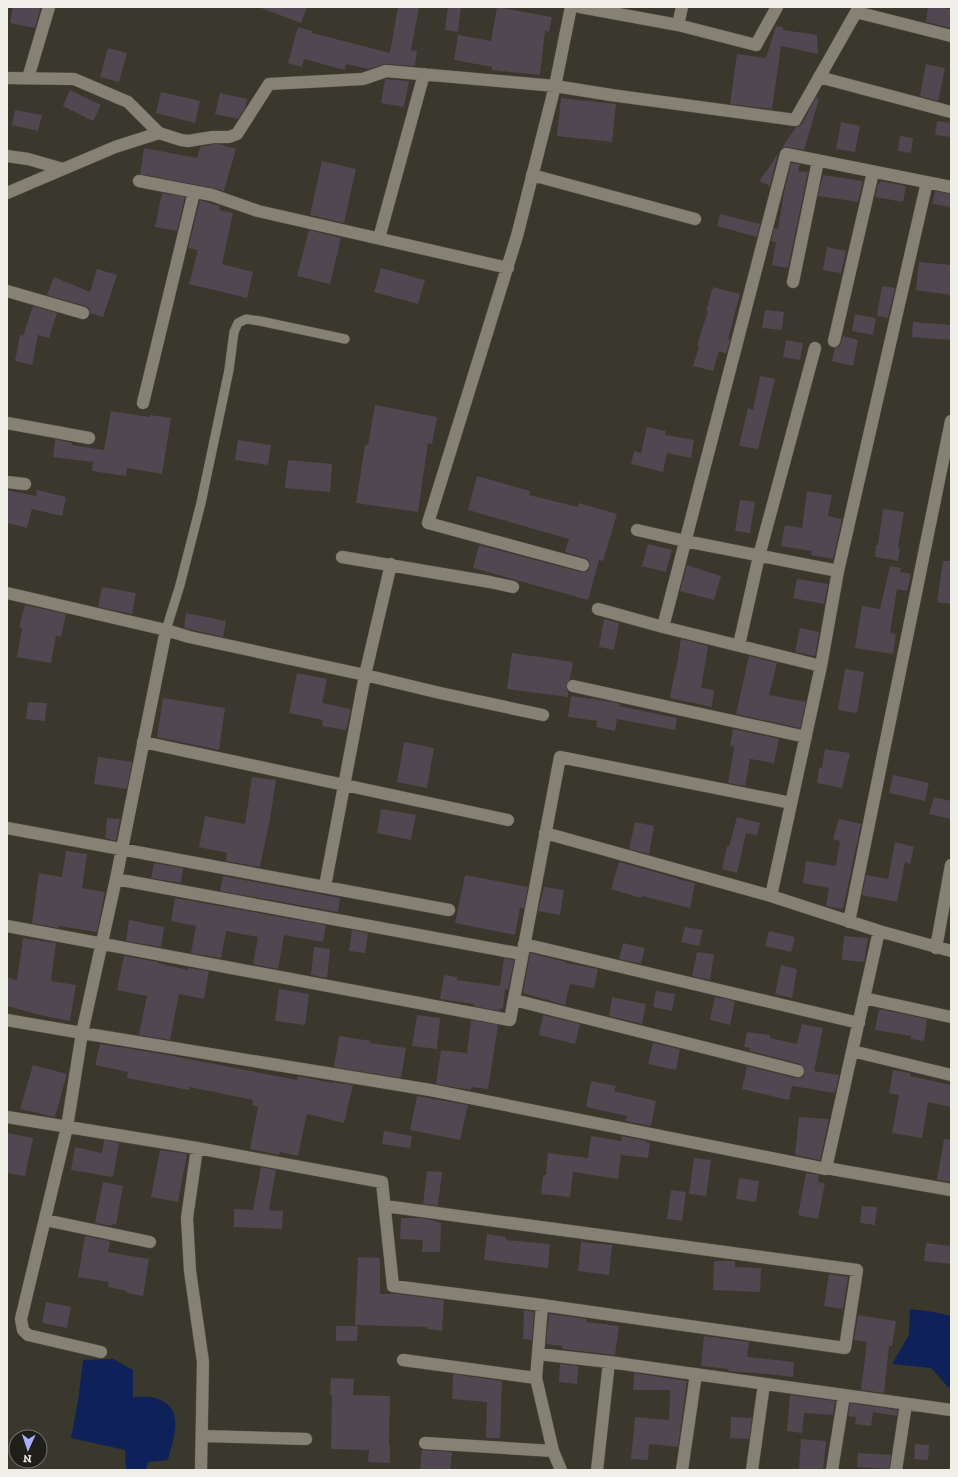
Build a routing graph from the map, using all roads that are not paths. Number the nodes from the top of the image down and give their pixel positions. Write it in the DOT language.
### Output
graph roads {
  1 [pos="49,7"];
  2 [pos="571,7"];
  3 [pos="580,7"];
  4 [pos="682,7"];
  5 [pos="777,7"];
  6 [pos="857,10"];
  7 [pos="678,26"];
  8 [pos="951,36"];
  9 [pos="424,74"];
  10 [pos="819,77"];
  11 [pos="7,78"];
  12 [pos="28,78"];
  13 [pos="555,86"];
  14 [pos="951,112"];
  15 [pos="159,133"];
  16 [pos="7,156"];
  17 [pos="818,161"];
  18 [pos="63,169"];
  19 [pos="873,172"];
  20 [pos="532,175"];
  21 [pos="139,181"];
  22 [pos="927,182"];
  23 [pos="951,187"];
  24 [pos="194,192"];
  25 [pos="7,193"];
  26 [pos="695,219"];
  27 [pos="379,238"];
  28 [pos="508,268"];
  29 [pos="793,282"];
  30 [pos="7,291"];
  31 [pos="83,313"];
  32 [pos="345,339"];
  33 [pos="834,341"];
  34 [pos="815,348"];
  35 [pos="143,403"];
  36 [pos="951,421"];
  37 [pos="7,424"];
  38 [pos="89,438"];
  39 [pos="7,482"];
  40 [pos="25,484"];
  41 [pos="637,530"];
  42 [pos="685,541"];
  43 [pos="759,556"];
  44 [pos="342,557"];
  45 [pos="391,564"];
  46 [pos="583,565"];
  47 [pos="838,571"];
  48 [pos="513,587"];
  49 [pos="7,593"];
  50 [pos="598,609"];
  51 [pos="663,626"];
  52 [pos="166,630"];
  53 [pos="739,645"];
  54 [pos="822,666"];
  55 [pos="365,675"];
  56 [pos="573,686"];
  57 [pos="543,715"];
  58 [pos="806,737"];
  59 [pos="143,742"];
  60 [pos="345,785"];
  61 [pos="791,803"];
  62 [pos="508,820"];
  63 [pos="7,828"];
  64 [pos="545,834"];
  65 [pos="122,848"];
  66 [pos="951,865"];
  67 [pos="116,879"];
  68 [pos="325,886"];
  69 [pos="771,896"];
  70 [pos="449,910"];
  71 [pos="849,922"];
  72 [pos="7,926"];
  73 [pos="879,932"];
  74 [pos="101,944"];
  75 [pos="936,948"];
  76 [pos="523,949"];
  77 [pos="951,951"];
  78 [pos="864,998"];
  79 [pos="514,1000"];
  80 [pos="951,1017"];
  81 [pos="7,1020"];
  82 [pos="858,1023"];
  83 [pos="82,1033"];
  84 [pos="852,1051"];
  85 [pos="798,1071"];
  86 [pos="951,1075"];
  87 [pos="7,1117"];
  88 [pos="67,1127"];
  89 [pos="197,1148"];
  90 [pos="826,1168"];
  91 [pos="951,1190"];
  92 [pos="385,1206"];
  93 [pos="45,1220"];
  94 [pos="150,1242"];
  95 [pos="542,1305"];
  96 [pos="102,1352"];
  97 [pos="538,1354"];
  98 [pos="403,1360"];
  99 [pos="609,1362"];
  100 [pos="696,1374"];
  101 [pos="536,1378"];
  102 [pos="764,1384"];
  103 [pos="844,1395"];
  104 [pos="906,1404"];
  105 [pos="951,1410"];
  106 [pos="202,1436"];
  107 [pos="306,1439"];
  108 [pos="426,1443"];
  109 [pos="553,1451"];
  110 [pos="201,1470"];
  111 [pos="561,1470"];
  112 [pos="598,1470"];
  113 [pos="682,1470"];
  114 [pos="752,1470"];
  115 [pos="832,1470"];
  116 [pos="896,1470"];
  1 -- 12 [label="street"];
  2 -- 13 [label="street"];
  3 -- 7 [label="street"];
  4 -- 7 [label="street"];
  5 -- 7 [label="street"];
  6 -- 8 [label="street"];
  6 -- 10 [label="street"];
  9 -- 13 [label="street"];
  9 -- 15 [label="street"];
  9 -- 27 [label="street"];
  10 -- 13 [label="street"];
  10 -- 14 [label="street"];
  11 -- 12 [label="street"];
  12 -- 15 [label="street"];
  13 -- 20 [label="street"];
  15 -- 18 [label="street"];
  16 -- 18 [label="street"];
  17 -- 19 [label="street"];
  17 -- 29 [label="street"];
  17 -- 42 [label="street"];
  18 -- 25 [label="street"];
  19 -- 22 [label="street"];
  19 -- 33 [label="street"];
  20 -- 26 [label="street"];
  20 -- 28 [label="street"];
  21 -- 24 [label="street"];
  22 -- 23 [label="street"];
  22 -- 47 [label="street"];
  24 -- 27 [label="street"];
  24 -- 35 [label="street"];
  27 -- 28 [label="street"];
  28 -- 46 [label="street"];
  30 -- 31 [label="street"];
  32 -- 52 [label="lane"];
  34 -- 43 [label="street"];
  36 -- 71 [label="street"];
  37 -- 38 [label="street"];
  39 -- 40 [label="street"];
  41 -- 42 [label="street"];
  42 -- 43 [label="street"];
  42 -- 51 [label="street"];
  43 -- 47 [label="street"];
  43 -- 53 [label="street"];
  44 -- 45 [label="street"];
  45 -- 48 [label="street"];
  45 -- 55 [label="street"];
  47 -- 54 [label="street"];
  49 -- 52 [label="street"];
  50 -- 51 [label="street"];
  51 -- 53 [label="street"];
  52 -- 55 [label="street"];
  52 -- 59 [label="street"];
  53 -- 54 [label="street"];
  54 -- 58 [label="street"];
  55 -- 57 [label="street"];
  55 -- 60 [label="street"];
  56 -- 58 [label="street"];
  58 -- 61 [label="street"];
  59 -- 60 [label="street"];
  59 -- 65 [label="street"];
  60 -- 62 [label="street"];
  60 -- 68 [label="street"];
  61 -- 64 [label="street"];
  61 -- 69 [label="street"];
  63 -- 65 [label="street"];
  64 -- 69 [label="street"];
  64 -- 76 [label="street"];
  65 -- 67 [label="street"];
  65 -- 68 [label="street"];
  66 -- 75 [label="street"];
  67 -- 74 [label="street"];
  67 -- 76 [label="street"];
  68 -- 70 [label="street"];
  69 -- 71 [label="street"];
  71 -- 73 [label="street"];
  72 -- 74 [label="street"];
  73 -- 75 [label="street"];
  73 -- 78 [label="street"];
  74 -- 79 [label="street"];
  74 -- 83 [label="street"];
  75 -- 77 [label="street"];
  76 -- 79 [label="street"];
  76 -- 82 [label="street"];
  78 -- 80 [label="street"];
  78 -- 82 [label="street"];
  79 -- 85 [label="street"];
  81 -- 83 [label="street"];
  82 -- 84 [label="street"];
  83 -- 88 [label="street"];
  83 -- 90 [label="street"];
  84 -- 86 [label="street"];
  84 -- 90 [label="street"];
  87 -- 88 [label="street"];
  88 -- 89 [label="street"];
  88 -- 93 [label="street"];
  89 -- 92 [label="street"];
  89 -- 106 [label="street"];
  90 -- 91 [label="street"];
  92 -- 95 [label="street"];
  92 -- 95 [label="street"];
  93 -- 94 [label="street"];
  93 -- 96 [label="street"];
  95 -- 97 [label="street"];
  97 -- 99 [label="street"];
  97 -- 101 [label="street"];
  98 -- 101 [label="street"];
  99 -- 100 [label="street"];
  99 -- 112 [label="street"];
  100 -- 102 [label="street"];
  100 -- 113 [label="street"];
  101 -- 109 [label="street"];
  102 -- 103 [label="street"];
  102 -- 114 [label="street"];
  103 -- 104 [label="street"];
  103 -- 115 [label="street"];
  104 -- 105 [label="street"];
  104 -- 116 [label="street"];
  106 -- 107 [label="street"];
  106 -- 110 [label="street"];
  108 -- 109 [label="street"];
  109 -- 111 [label="street"];
}
